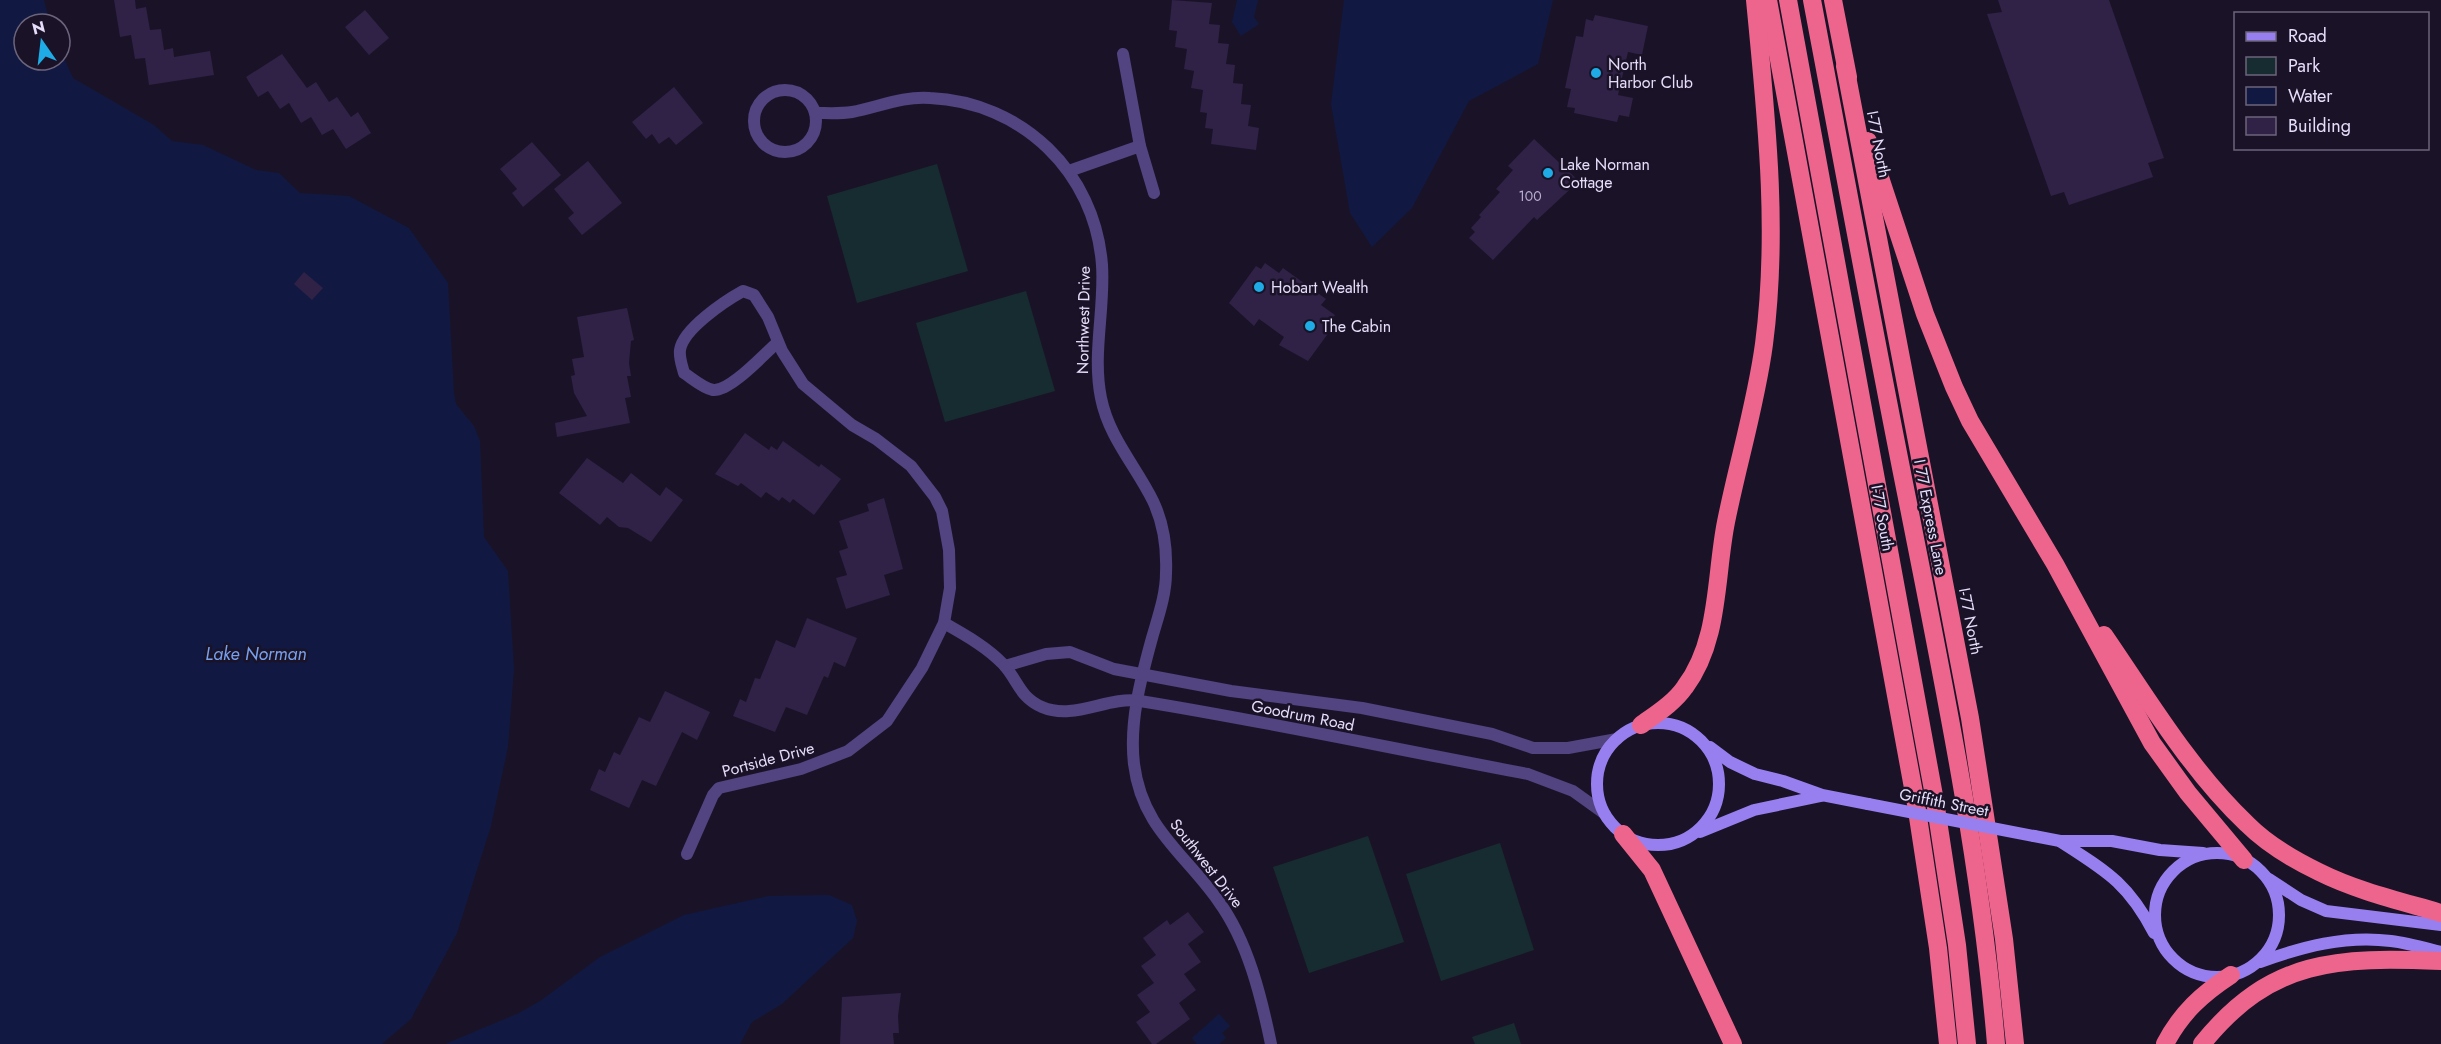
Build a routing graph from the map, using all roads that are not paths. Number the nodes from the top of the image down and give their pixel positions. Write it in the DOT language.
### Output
graph roads {
  1 [pos="1755,0"];
  2 [pos="1768,0"];
  3 [pos="1788,0"];
  4 [pos="1812,0"];
  5 [pos="1833,0"];
  6 [pos="1123,54"];
  7 [pos="1845,66"];
  8 [pos="815,113"];
  9 [pos="1140,146"];
  10 [pos="1069,171"];
  11 [pos="1154,193"];
  12 [pos="778,342"];
  13 [pos="2055,564"];
  14 [pos="944,622"];
  15 [pos="1005,666"];
  16 [pos="1142,674"];
  17 [pos="1137,701"];
  18 [pos="1641,725"];
  19 [pos="1617,739"];
  20 [pos="1704,742"];
  21 [pos="1822,795"];
  22 [pos="1605,814"];
  23 [pos="1623,834"];
  24 [pos="1689,837"];
  25 [pos="2060,841"];
  26 [pos="687,854"];
  27 [pos="2217,854"];
  28 [pos="2244,860"];
  29 [pos="2266,877"];
  30 [pos="2441,913"];
  31 [pos="2441,925"];
  32 [pos="2159,942"];
  33 [pos="2441,952"];
  34 [pos="2441,961"];
  35 [pos="2256,964"];
  36 [pos="2231,975"];
  37 [pos="1271,1044"];
  38 [pos="1733,1044"];
  39 [pos="1948,1044"];
  40 [pos="1967,1044"];
  41 [pos="1996,1044"];
  42 [pos="2015,1044"];
  43 [pos="2165,1044"];
  44 [pos="2202,1044"];
  1 -- 18 [label="highway"];
  2 -- 39 [label="highway, I-77 South"];
  3 -- 40 [label="highway"];
  4 -- 41 [label="highway, I 77 Express Lane"];
  5 -- 7 [label="highway"];
  6 -- 9 [label="street"];
  7 -- 13 [label="highway"];
  7 -- 42 [label="highway, I-77 North"];
  8 -- 8 [label="street"];
  8 -- 10 [label="street, Northwest Drive"];
  9 -- 10 [label="street"];
  9 -- 11 [label="street"];
  10 -- 16 [label="street, Northwest Drive"];
  12 -- 12 [label="street"];
  12 -- 14 [label="street, Portside Drive"];
  13 -- 28 [label="highway"];
  13 -- 30 [label="highway"];
  14 -- 15 [label="street, Goodrum Road"];
  14 -- 26 [label="street, Portside Drive"];
  15 -- 16 [label="street, Goodrum Road"];
  15 -- 17 [label="street, Goodrum Road"];
  16 -- 17 [label="street, Northwest Drive"];
  16 -- 19 [label="street, Goodrum Road"];
  17 -- 22 [label="street, Goodrum Road"];
  17 -- 37 [label="street, Southwest Drive"];
  18 -- 19 [label="main road"];
  18 -- 20 [label="main road"];
  19 -- 22 [label="main road"];
  20 -- 21 [label="main road, Griffith Street"];
  20 -- 24 [label="main road"];
  21 -- 24 [label="main road, Griffith Street"];
  21 -- 25 [label="main road, Griffith Street, bridge"];
  22 -- 23 [label="main road"];
  23 -- 24 [label="main road"];
  23 -- 38 [label="highway"];
  25 -- 27 [label="main road, Griffith Street"];
  25 -- 32 [label="main road, Griffith Street"];
  27 -- 28 [label="main road"];
  27 -- 32 [label="main road"];
  28 -- 29 [label="main road"];
  29 -- 31 [label="main road"];
  29 -- 35 [label="main road"];
  32 -- 36 [label="main road"];
  33 -- 35 [label="main road"];
  34 -- 44 [label="highway"];
  35 -- 36 [label="main road"];
  36 -- 43 [label="highway"];
}
